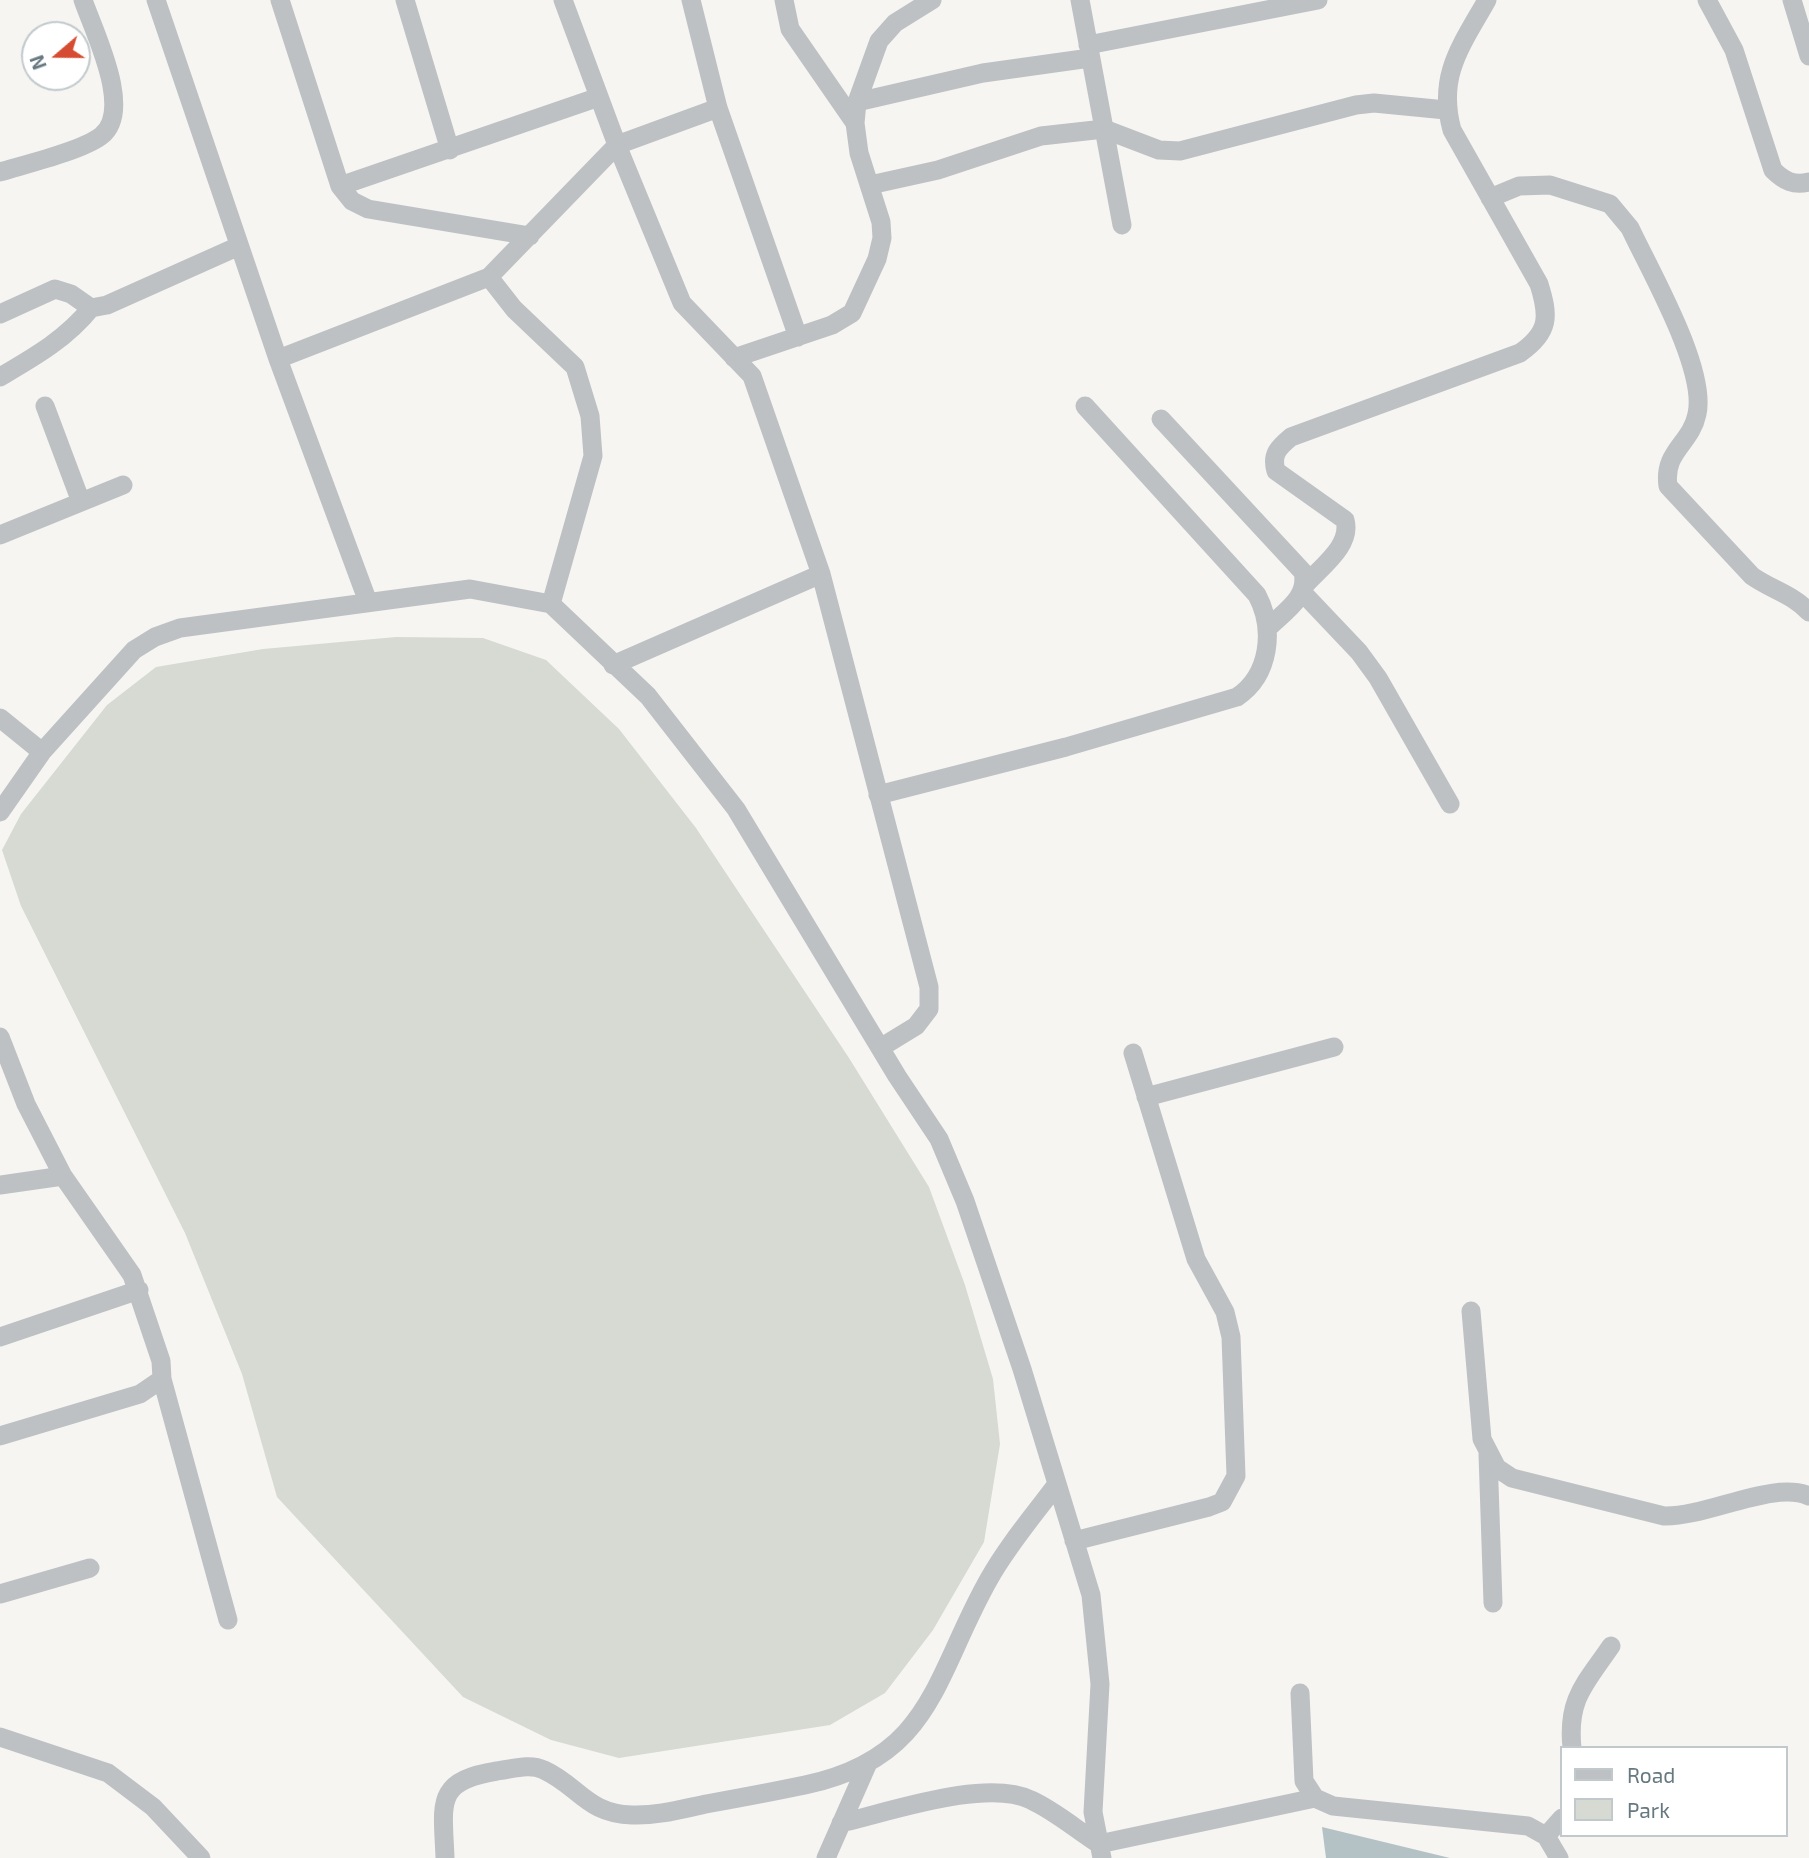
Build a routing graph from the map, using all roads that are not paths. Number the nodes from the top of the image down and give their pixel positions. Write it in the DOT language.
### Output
graph roads {
  1 [pos="83,0"];
  2 [pos="156,0"];
  3 [pos="281,0"];
  4 [pos="405,0"];
  5 [pos="563,0"];
  6 [pos="691,0"];
  7 [pos="784,0"];
  8 [pos="932,0"];
  9 [pos="1080,0"];
  10 [pos="1318,0"];
  11 [pos="1486,0"];
  12 [pos="1707,0"];
  13 [pos="1798,2"];
  14 [pos="1089,51"];
  15 [pos="1809,56"];
  16 [pos="599,97"];
  17 [pos="857,102"];
  18 [pos="718,108"];
  19 [pos="1446,110"];
  20 [pos="855,123"];
  21 [pos="1104,129"];
  22 [pos="617,145"];
  23 [pos="450,150"];
  24 [pos="0,172"];
  25 [pos="1809,182"];
  26 [pos="870,185"];
  27 [pos="340,186"];
  28 [pos="1490,198"];
  29 [pos="1122,225"];
  30 [pos="530,236"];
  31 [pos="239,246"];
  32 [pos="489,277"];
  33 [pos="91,308"];
  34 [pos="0,314"];
  35 [pos="798,337"];
  36 [pos="734,358"];
  37 [pos="278,359"];
  38 [pos="0,377"];
  39 [pos="45,406"];
  40 [pos="1085,406"];
  41 [pos="1161,419"];
  42 [pos="123,485"];
  43 [pos="81,502"];
  44 [pos="0,535"];
  45 [pos="821,574"];
  46 [pos="1304,589"];
  47 [pos="368,601"];
  48 [pos="551,604"];
  49 [pos="1809,612"];
  50 [pos="1269,627"];
  51 [pos="614,664"];
  52 [pos="0,719"];
  53 [pos="42,752"];
  54 [pos="878,795"];
  55 [pos="1450,804"];
  56 [pos="0,812"];
  57 [pos="0,1037"];
  58 [pos="1334,1047"];
  59 [pos="880,1048"];
  60 [pos="1133,1053"];
  61 [pos="1146,1097"];
  62 [pos="64,1176"];
  63 [pos="0,1185"];
  64 [pos="139,1290"];
  65 [pos="1471,1311"];
  66 [pos="0,1338"];
  67 [pos="162,1379"];
  68 [pos="0,1436"];
  69 [pos="1488,1454"];
  70 [pos="1057,1484"];
  71 [pos="1809,1496"];
  72 [pos="1074,1541"];
  73 [pos="90,1568"];
  74 [pos="0,1594"];
  75 [pos="1493,1603"];
  76 [pos="228,1619"];
  77 [pos="1611,1646"];
  78 [pos="1300,1693"];
  79 [pos="0,1737"];
  80 [pos="1572,1746"];
  81 [pos="868,1763"];
  82 [pos="1315,1798"];
  83 [pos="1560,1820"];
  84 [pos="841,1823"];
  85 [pos="1546,1836"];
  86 [pos="1100,1851"];
  87 [pos="201,1858"];
  88 [pos="445,1858"];
  89 [pos="826,1858"];
  90 [pos="1559,1858"];
  1 -- 24 [label="street"];
  2 -- 31 [label="street"];
  3 -- 27 [label="street"];
  4 -- 23 [label="street"];
  5 -- 16 [label="street"];
  6 -- 18 [label="street"];
  7 -- 20 [label="street"];
  8 -- 17 [label="street"];
  9 -- 14 [label="street"];
  10 -- 14 [label="street"];
  11 -- 19 [label="street"];
  12 -- 25 [label="street"];
  13 -- 15 [label="street"];
  14 -- 17 [label="street"];
  14 -- 21 [label="street"];
  16 -- 22 [label="street"];
  16 -- 23 [label="street"];
  17 -- 20 [label="street"];
  18 -- 22 [label="street"];
  18 -- 35 [label="street"];
  19 -- 21 [label="street"];
  19 -- 28 [label="street"];
  20 -- 26 [label="street"];
  21 -- 26 [label="street"];
  21 -- 29 [label="street"];
  22 -- 30 [label="street"];
  22 -- 36 [label="street"];
  23 -- 27 [label="street"];
  26 -- 35 [label="street"];
  27 -- 30 [label="street"];
  28 -- 46 [label="street"];
  28 -- 49 [label="street"];
  30 -- 32 [label="street"];
  31 -- 33 [label="street"];
  31 -- 37 [label="street"];
  32 -- 37 [label="street"];
  32 -- 48 [label="street"];
  33 -- 34 [label="street"];
  33 -- 38 [label="street"];
  35 -- 36 [label="street"];
  36 -- 45 [label="street"];
  37 -- 47 [label="street"];
  39 -- 43 [label="street"];
  40 -- 50 [label="street"];
  41 -- 46 [label="street"];
  42 -- 43 [label="street"];
  43 -- 44 [label="street"];
  45 -- 51 [label="street"];
  45 -- 54 [label="street"];
  46 -- 50 [label="street"];
  46 -- 55 [label="street"];
  47 -- 48 [label="street"];
  47 -- 53 [label="street"];
  48 -- 51 [label="street"];
  50 -- 54 [label="street"];
  51 -- 59 [label="street"];
  52 -- 53 [label="street"];
  53 -- 56 [label="street"];
  54 -- 59 [label="street"];
  57 -- 62 [label="street"];
  58 -- 61 [label="street"];
  59 -- 70 [label="street"];
  60 -- 61 [label="street"];
  61 -- 72 [label="street"];
  62 -- 63 [label="street"];
  62 -- 64 [label="street"];
  64 -- 66 [label="street"];
  64 -- 67 [label="street"];
  65 -- 69 [label="street"];
  67 -- 68 [label="street"];
  67 -- 76 [label="street"];
  69 -- 71 [label="street"];
  69 -- 75 [label="street"];
  70 -- 72 [label="street"];
  70 -- 81 [label="street"];
  72 -- 86 [label="street"];
  73 -- 74 [label="street"];
  77 -- 80 [label="street"];
  78 -- 82 [label="street"];
  79 -- 87 [label="street"];
  81 -- 84 [label="street"];
  81 -- 88 [label="street"];
  82 -- 85 [label="street"];
  82 -- 86 [label="street"];
  83 -- 85 [label="street"];
  84 -- 86 [label="street"];
  84 -- 89 [label="street"];
  85 -- 90 [label="street"];
}
